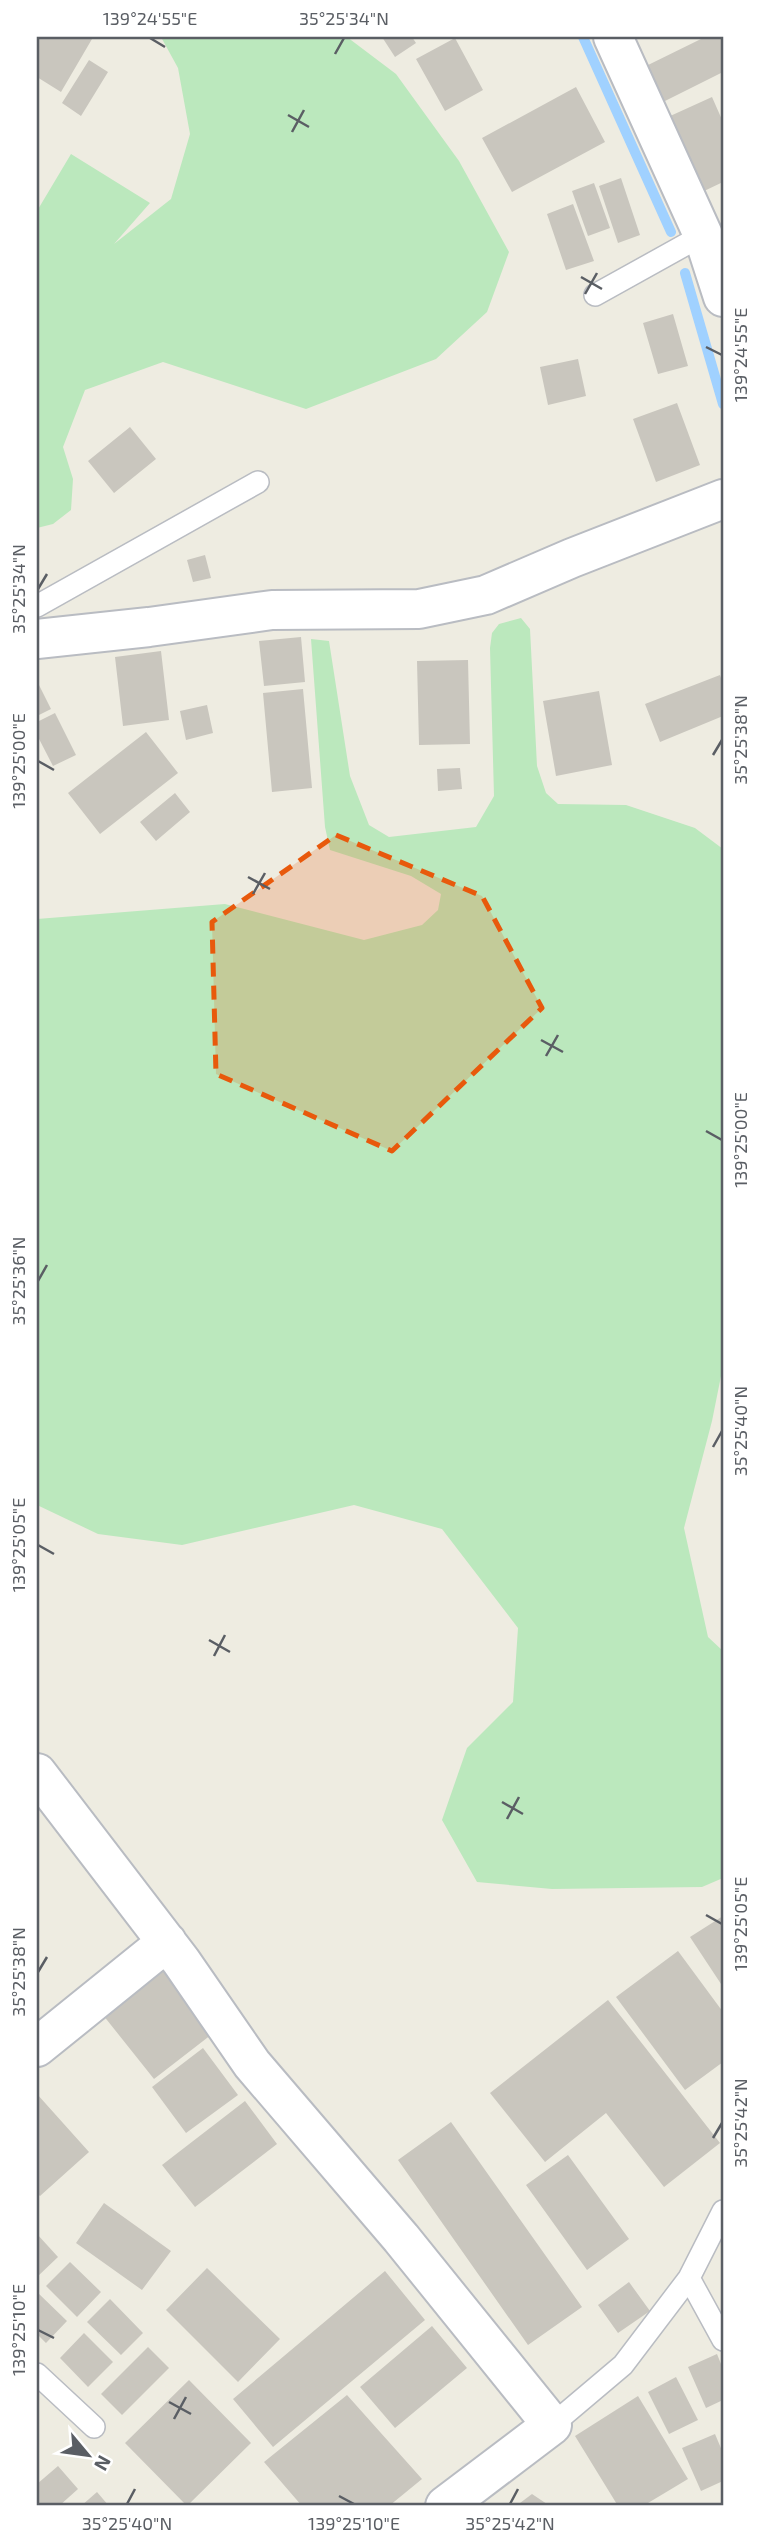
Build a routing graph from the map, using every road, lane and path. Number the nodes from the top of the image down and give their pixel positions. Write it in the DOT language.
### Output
graph roads {
  1 [pos="613,37"];
  2 [pos="713,229"];
  3 [pos="595,295"];
  4 [pos="723,297"];
  5 [pos="258,482"];
  6 [pos="723,499"];
  7 [pos="37,607"];
  8 [pos="37,639"];
  9 [pos="37,1773"];
  10 [pos="167,1942"];
  11 [pos="37,2047"];
  12 [pos="723,2211"];
  13 [pos="689,2278"];
  14 [pos="723,2340"];
  15 [pos="37,2374"];
  16 [pos="552,2425"];
  17 [pos="94,2427"];
  18 [pos="445,2506"];
  1 -- 2 [label="street"];
  2 -- 3 [label="lane"];
  2 -- 4 [label="street"];
  5 -- 7 [label="lane"];
  6 -- 8 [label="street"];
  9 -- 10 [label="street"];
  10 -- 11 [label="street"];
  10 -- 16 [label="street"];
  12 -- 13 [label="lane"];
  13 -- 14 [label="lane"];
  13 -- 16 [label="lane"];
  15 -- 17 [label="lane"];
  16 -- 18 [label="street"];
}
